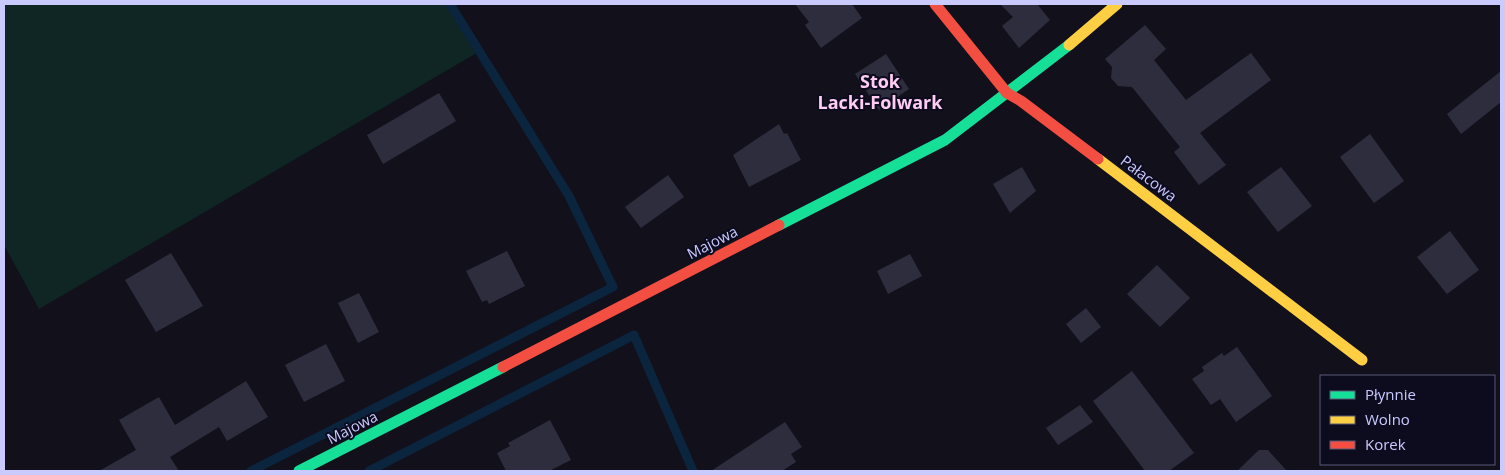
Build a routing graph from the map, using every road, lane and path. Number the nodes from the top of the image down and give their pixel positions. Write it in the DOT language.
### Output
graph roads {
  1 [pos="934,4"];
  2 [pos="1117,4"];
  3 [pos="1007,93"];
  4 [pos="1362,360"];
  5 [pos="298,471"];
  1 -- 3 [label="street, Pałacowa"];
  2 -- 3 [label="street, Majowa"];
  3 -- 4 [label="street, Pałacowa"];
  3 -- 5 [label="street, Majowa"];
}
